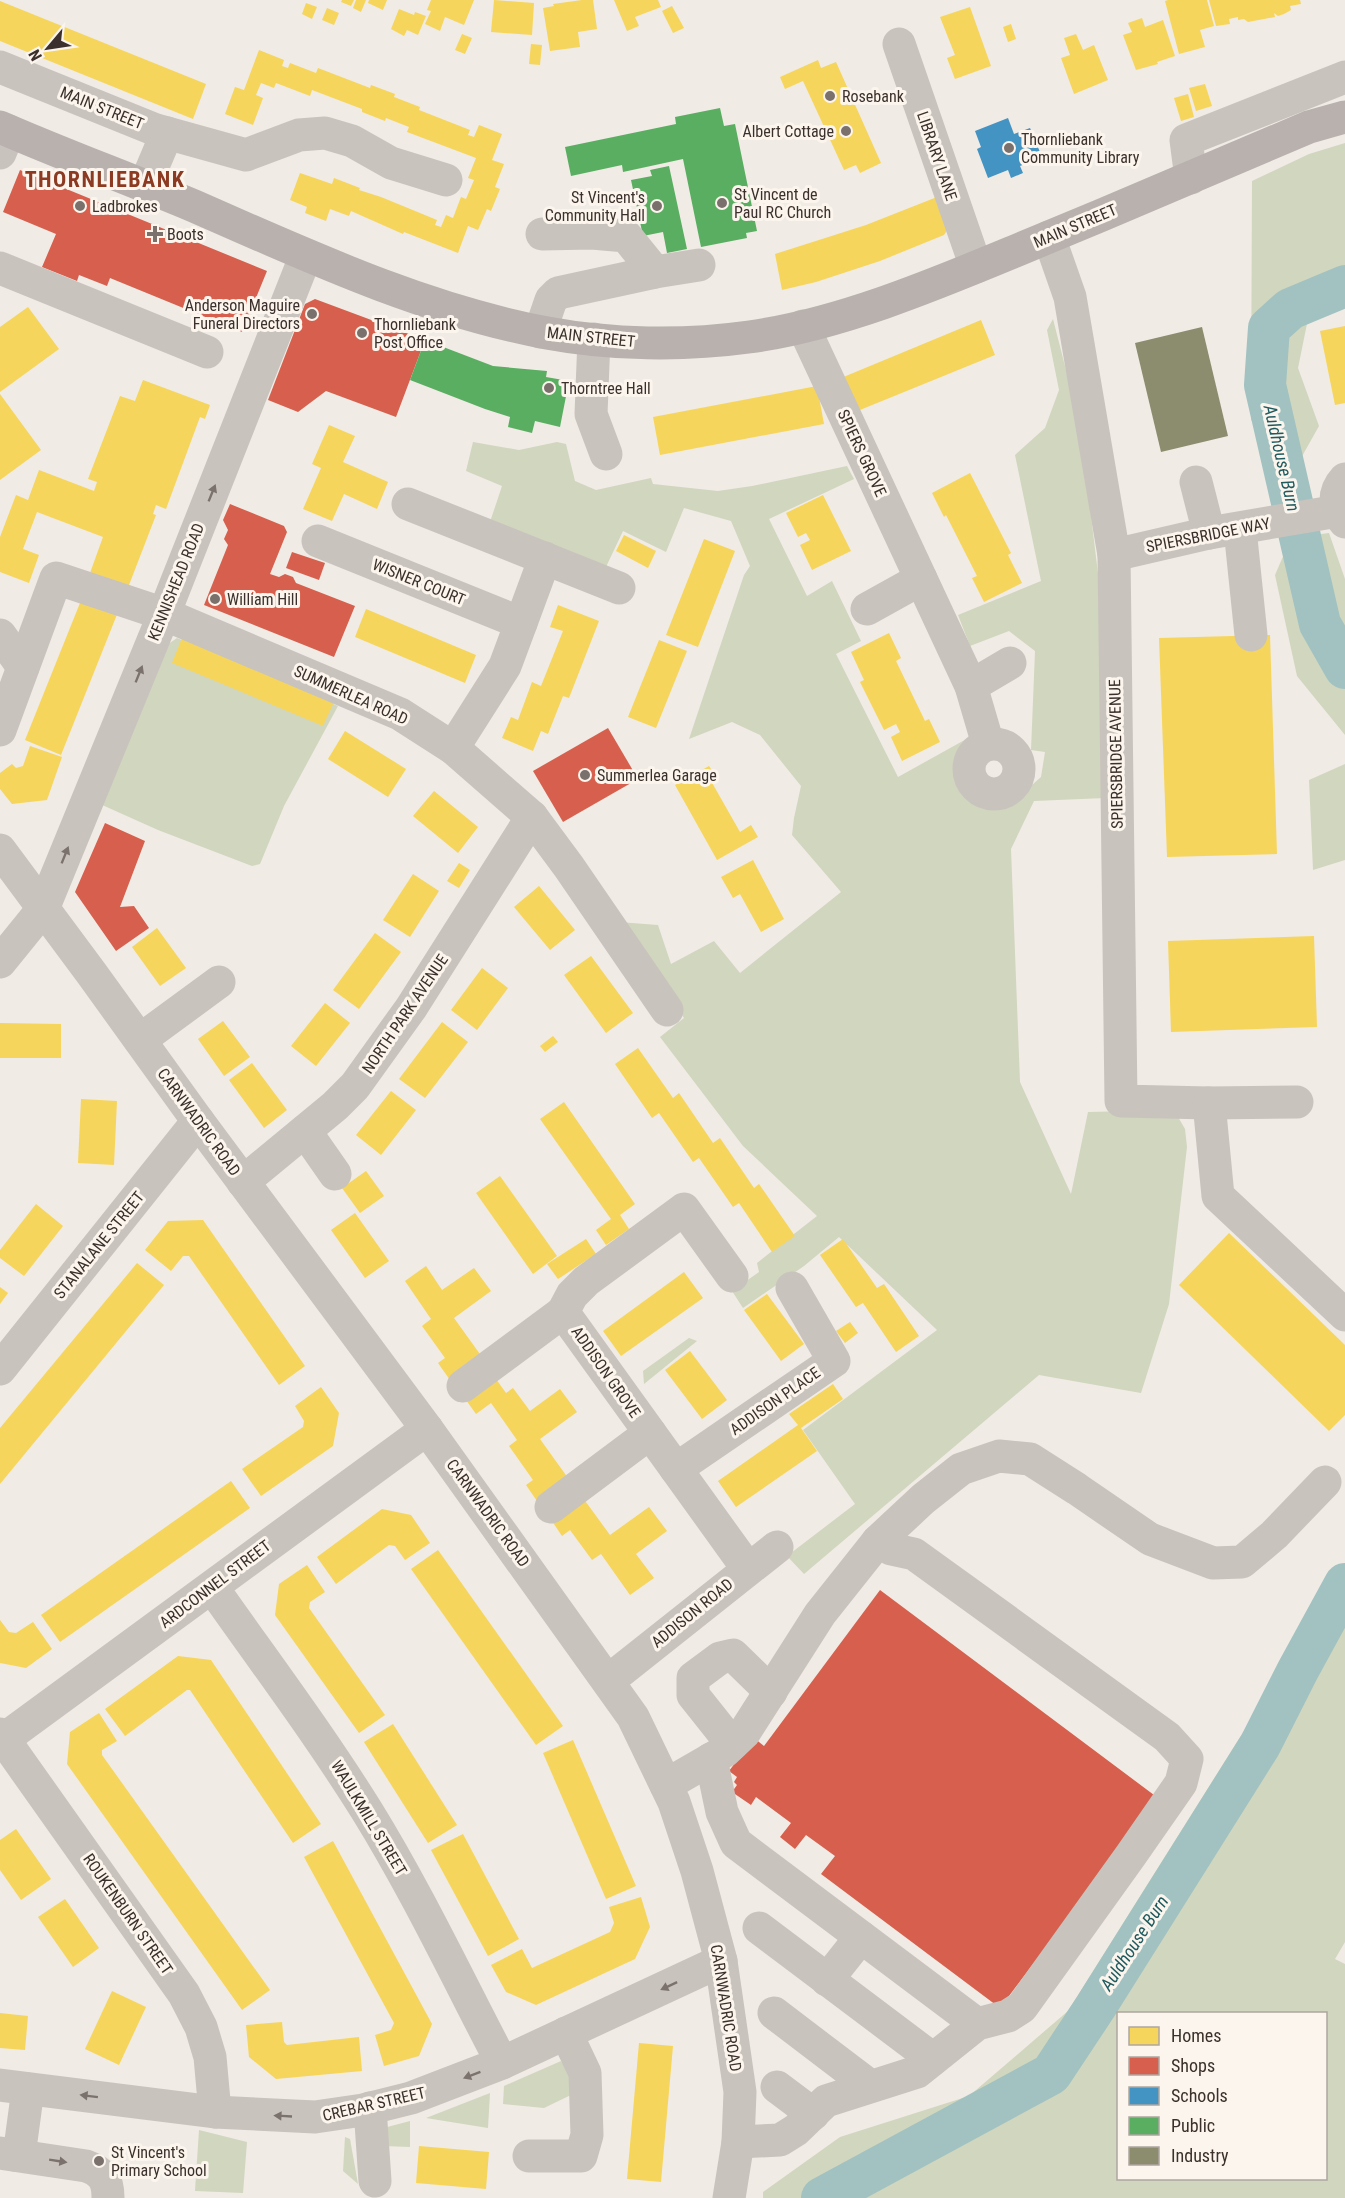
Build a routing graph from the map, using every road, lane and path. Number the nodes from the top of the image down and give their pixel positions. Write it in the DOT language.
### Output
graph roads {
  1 [pos="899,44"];
  2 [pos="0,67"];
  3 [pos="1345,77"];
  4 [pos="1345,117"];
  5 [pos="167,133"];
  6 [pos="3,137"];
  7 [pos="1191,178"];
  8 [pos="446,180"];
  9 [pos="145,185"];
  10 [pos="542,234"];
  11 [pos="1049,237"];
  12 [pos="306,255"];
  13 [pos="699,265"];
  14 [pos="976,267"];
  15 [pos="0,268"];
  16 [pos="655,272"];
  17 [pos="803,326"];
  18 [pos="540,332"];
  19 [pos="594,339"];
  20 [pos="207,352"];
  21 [pos="606,454"];
  22 [pos="1345,479"];
  23 [pos="1196,482"];
  24 [pos="408,504"];
  25 [pos="1341,516"];
  26 [pos="1224,531"];
  27 [pos="318,541"];
  28 [pos="1113,555"];
  29 [pos="545,558"];
  30 [pos="921,579"];
  31 [pos="620,588"];
  32 [pos="867,609"];
  33 [pos="164,614"];
  34 [pos="521,623"];
  35 [pos="0,635"];
  36 [pos="1251,635"];
  37 [pos="1010,663"];
  38 [pos="23,667"];
  39 [pos="971,686"];
  40 [pos="0,730"];
  41 [pos="988,744"];
  42 [pos="453,748"];
  43 [pos="532,817"];
  44 [pos="0,850"];
  45 [pos="43,909"];
  46 [pos="0,962"];
  47 [pos="219,982"];
  48 [pos="667,1010"];
  49 [pos="140,1040"];
  50 [pos="1297,1102"];
  51 [pos="1209,1103"];
  52 [pos="198,1121"];
  53 [pos="305,1131"];
  54 [pos="335,1174"];
  55 [pos="243,1182"];
  56 [pos="732,1276"];
  57 [pos="792,1288"];
  58 [pos="563,1312"];
  59 [pos="1345,1315"];
  60 [pos="0,1369"];
  61 [pos="463,1386"];
  62 [pos="426,1429"];
  63 [pos="650,1433"];
  64 [pos="676,1470"];
  65 [pos="1325,1482"];
  66 [pos="551,1507"];
  67 [pos="878,1541"];
  68 [pos="777,1546"];
  69 [pos="748,1569"];
  70 [pos="212,1587"];
  71 [pos="608,1681"];
  72 [pos="771,1692"];
  73 [pos="2,1737"];
  74 [pos="722,1751"];
  75 [pos="666,1785"];
  76 [pos="759,1928"];
  77 [pos="861,1937"];
  78 [pos="722,1961"];
  79 [pos="827,1980"];
  80 [pos="774,2013"];
  81 [pos="976,2024"];
  82 [pos="566,2033"];
  83 [pos="933,2059"];
  84 [pos="502,2063"];
  85 [pos="870,2086"];
  86 [pos="14,2087"];
  87 [pos="777,2087"];
  88 [pos="370,2108"];
  89 [pos="215,2112"];
  90 [pos="813,2114"];
  91 [pos="738,2142"];
  92 [pos="7,2154"];
  93 [pos="529,2156"];
  94 [pos="375,2181"];
  95 [pos="108,2198"];
  96 [pos="729,2198"];
  1 -- 14 [label="street, LIBRARY LANE"];
  2 -- 5 [label="street, MAIN STREET"];
  3 -- 7 [label="street"];
  4 -- 7 [label="main road, MAIN STREET"];
  5 -- 8 [label="street, MAIN STREET"];
  5 -- 9 [label="street"];
  6 -- 9 [label="main road, MAIN STREET"];
  7 -- 11 [label="main road, MAIN STREET"];
  9 -- 12 [label="main road, MAIN STREET"];
  10 -- 16 [label="street"];
  11 -- 14 [label="main road, MAIN STREET"];
  11 -- 28 [label="street, SPIERSBRIDGE AVENUE"];
  12 -- 18 [label="main road, MAIN STREET"];
  33 -- 12 [label="street, KENNISHEAD ROAD, one-way"];
  13 -- 16 [label="street"];
  14 -- 17 [label="main road, MAIN STREET"];
  15 -- 20 [label="street"];
  16 -- 18 [label="street"];
  17 -- 19 [label="main road, MAIN STREET"];
  17 -- 30 [label="street, SPIERS GROVE"];
  18 -- 19 [label="main road, MAIN STREET"];
  19 -- 21 [label="street"];
  22 -- 25 [label="street"];
  23 -- 26 [label="street"];
  24 -- 29 [label="street"];
  25 -- 26 [label="street, SPIERSBRIDGE WAY"];
  26 -- 28 [label="street, SPIERSBRIDGE WAY"];
  26 -- 36 [label="street"];
  27 -- 34 [label="street, WISNER COURT"];
  28 -- 51 [label="street, SPIERSBRIDGE AVENUE"];
  29 -- 31 [label="street"];
  29 -- 34 [label="street"];
  30 -- 32 [label="street"];
  30 -- 39 [label="street, SPIERS GROVE"];
  33 -- 38 [label="street, SUMMERLEA ROAD"];
  33 -- 42 [label="street, SUMMERLEA ROAD"];
  45 -- 33 [label="street, KENNISHEAD ROAD, one-way"];
  34 -- 42 [label="street"];
  35 -- 38 [label="street"];
  37 -- 39 [label="street"];
  38 -- 40 [label="street"];
  39 -- 41 [label="street, SPIERS GROVE"];
  42 -- 43 [label="street, SUMMERLEA ROAD"];
  43 -- 48 [label="street, SUMMERLEA ROAD"];
  43 -- 53 [label="street, NORTH PARK AVENUE"];
  44 -- 45 [label="street, CARNWADRIC ROAD"];
  45 -- 46 [label="street, KENNISHEAD ROAD"];
  45 -- 49 [label="street, CARNWADRIC ROAD"];
  47 -- 49 [label="street"];
  49 -- 52 [label="street, CARNWADRIC ROAD"];
  50 -- 51 [label="street, SPIERSBRIDGE AVENUE"];
  51 -- 59 [label="street"];
  52 -- 55 [label="street, CARNWADRIC ROAD"];
  52 -- 60 [label="street, STANALANE STREET"];
  53 -- 54 [label="street"];
  53 -- 55 [label="street, NORTH PARK AVENUE"];
  55 -- 62 [label="street, CARNWADRIC ROAD"];
  56 -- 58 [label="street, ADDISON GROVE"];
  57 -- 64 [label="street, ADDISON PLACE"];
  58 -- 61 [label="street"];
  58 -- 63 [label="street, ADDISON GROVE"];
  62 -- 70 [label="street, ARDCONNEL STREET"];
  62 -- 71 [label="street, CARNWADRIC ROAD"];
  63 -- 64 [label="street, ADDISON GROVE"];
  63 -- 66 [label="street"];
  64 -- 69 [label="street, ADDISON GROVE"];
  65 -- 67 [label="street"];
  67 -- 72 [label="street"];
  67 -- 81 [label="street"];
  68 -- 69 [label="street, ADDISON ROAD"];
  69 -- 71 [label="street, ADDISON ROAD"];
  70 -- 73 [label="street, ARDCONNEL STREET"];
  70 -- 84 [label="street, WAULKMILL STREET"];
  71 -- 75 [label="street, CARNWADRIC ROAD"];
  72 -- 74 [label="street"];
  72 -- 74 [label="street"];
  73 -- 89 [label="street, ROUKENBURN STREET"];
  74 -- 75 [label="street"];
  74 -- 77 [label="street"];
  75 -- 78 [label="street, CARNWADRIC ROAD"];
  76 -- 79 [label="street"];
  77 -- 79 [label="street"];
  77 -- 81 [label="street"];
  78 -- 82 [label="street, CREBAR STREET, one-way"];
  78 -- 91 [label="street, CARNWADRIC ROAD"];
  79 -- 83 [label="street"];
  80 -- 85 [label="street"];
  81 -- 83 [label="street"];
  82 -- 84 [label="street, CREBAR STREET"];
  82 -- 93 [label="street"];
  83 -- 85 [label="street"];
  84 -- 88 [label="street, CREBAR STREET, one-way"];
  85 -- 90 [label="street"];
  89 -- 86 [label="street, CREBAR STREET, one-way"];
  86 -- 92 [label="street"];
  87 -- 90 [label="street"];
  88 -- 89 [label="street, CREBAR STREET, one-way"];
  88 -- 94 [label="street"];
  90 -- 91 [label="street"];
  91 -- 96 [label="street, CARNWADRIC ROAD"];
  92 -- 95 [label="street, one-way"];
}
